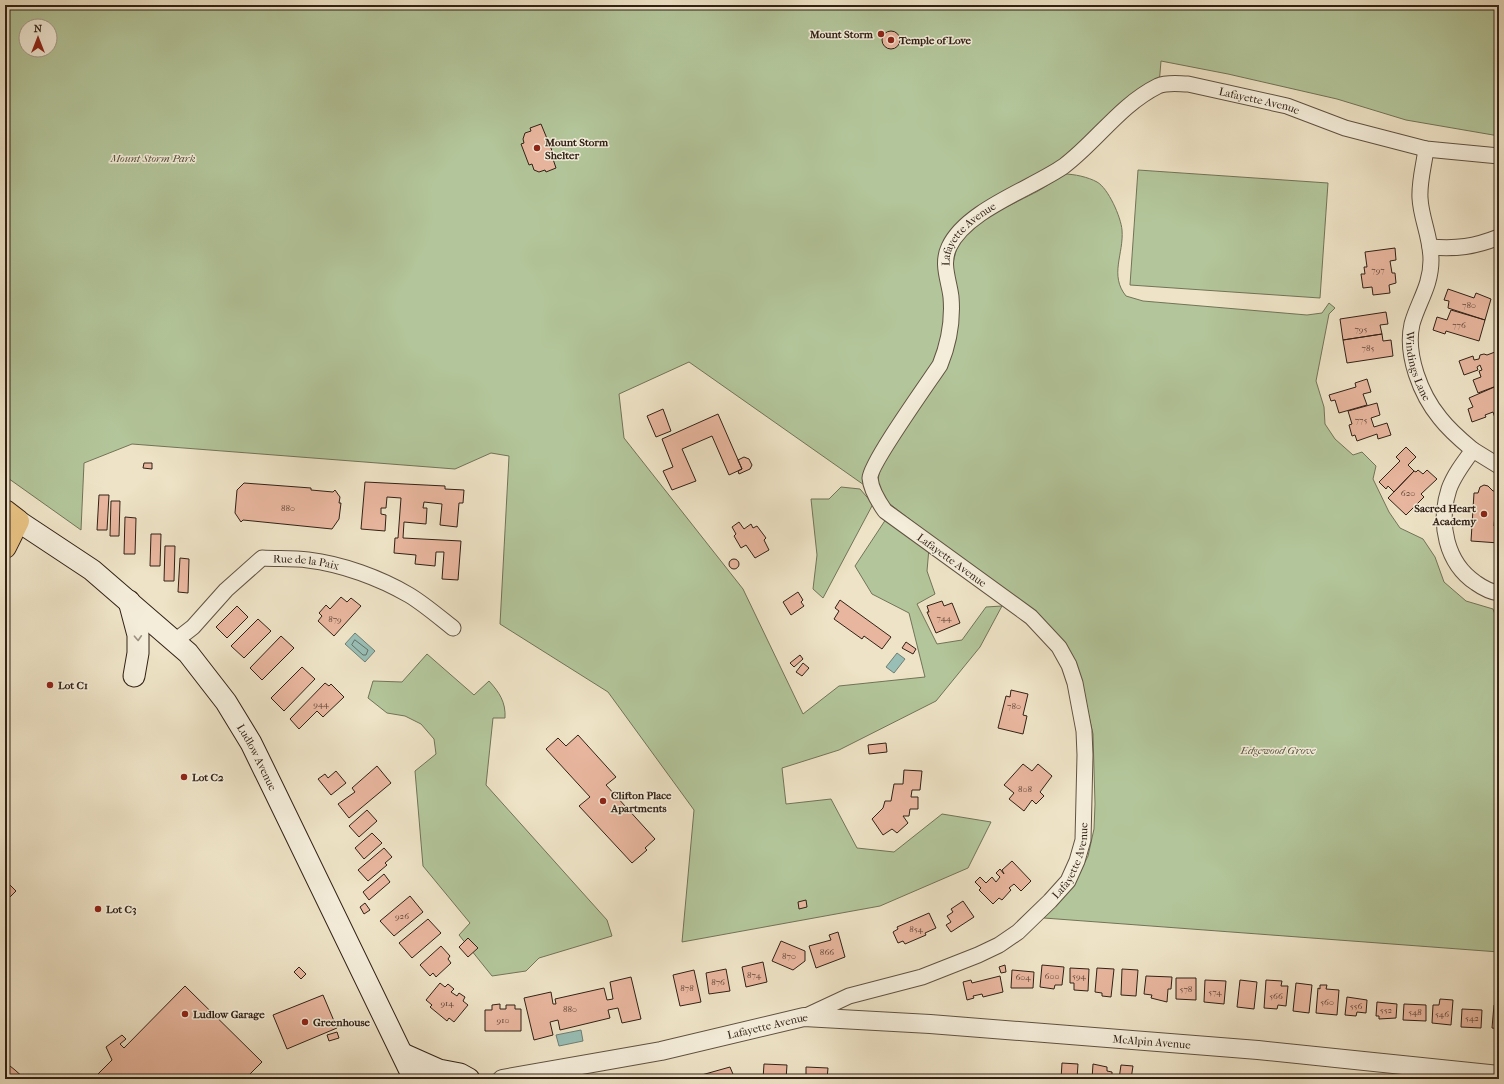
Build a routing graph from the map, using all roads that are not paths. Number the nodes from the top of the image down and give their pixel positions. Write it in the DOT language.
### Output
graph roads {
  1 [pos="1426,149"];
  2 [pos="1499,156"];
  3 [pos="1499,237"];
  4 [pos="1430,247"];
  5 [pos="1473,450"];
  6 [pos="1499,466"];
  7 [pos="12,516"];
  8 [pos="5,547"];
  9 [pos="1499,593"];
  10 [pos="129,601"];
  11 [pos="453,628"];
  12 [pos="175,641"];
  13 [pos="134,676"];
  14 [pos="804,1017"];
  15 [pos="403,1054"];
  16 [pos="1499,1075"];
  17 [pos="512,1078"];
  18 [pos="414,1079"];
  19 [pos="469,1079"];
  1 -- 2 [label="street, Lafayette Avenue"];
  1 -- 4 [label="street, Windings Lane"];
  1 -- 14 [label="street, Lafayette Avenue"];
  3 -- 4 [label="street"];
  4 -- 5 [label="street, Windings Lane"];
  5 -- 6 [label="street, Windings Lane"];
  5 -- 9 [label="street"];
  7 -- 8 [label="main road"];
  7 -- 10 [label="main road, Ludlow Avenue"];
  10 -- 12 [label="main road, Ludlow Avenue"];
  10 -- 13 [label="main road, one-way"];
  11 -- 12 [label="street, Rue de la Paix"];
  12 -- 15 [label="main road, Ludlow Avenue"];
  14 -- 16 [label="street, McAlpin Avenue"];
  14 -- 17 [label="street, Lafayette Avenue"];
  15 -- 18 [label="main road, Ludlow Avenue"];
  15 -- 19 [label="main road"];
}
